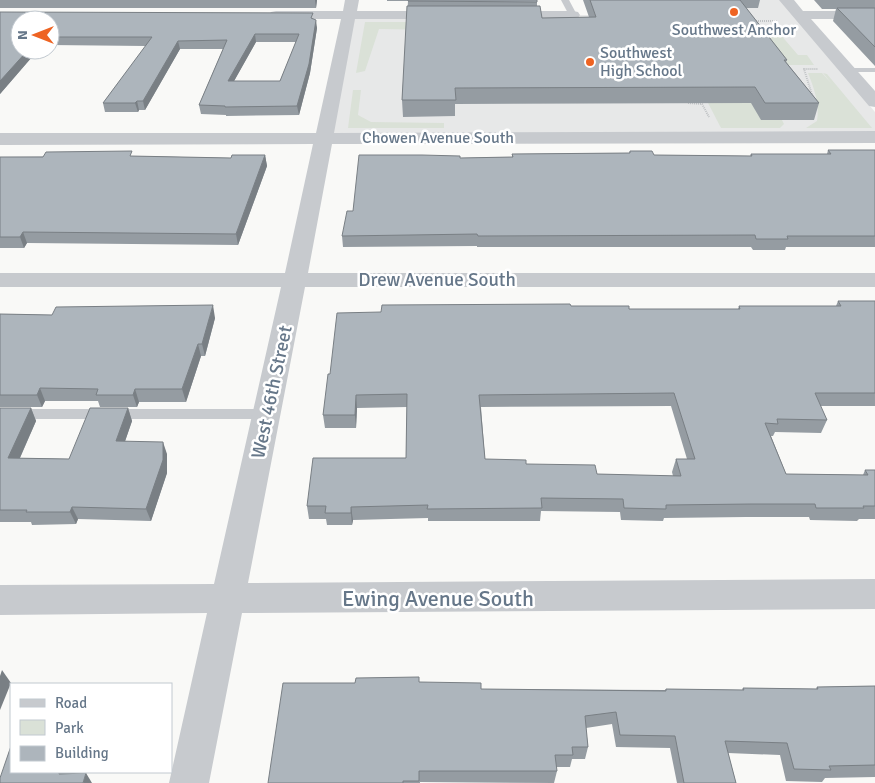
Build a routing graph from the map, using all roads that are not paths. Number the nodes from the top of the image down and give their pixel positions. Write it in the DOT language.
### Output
graph roads {
  1 [pos="566,0"];
  2 [pos="786,0"];
  3 [pos="350,7"];
  4 [pos="259,15"];
  5 [pos="454,15"];
  6 [pos="494,15"];
  7 [pos="572,15"];
  8 [pos="875,15"];
  9 [pos="792,18"];
  10 [pos="847,70"];
  11 [pos="875,70"];
  12 [pos="875,102"];
  13 [pos="875,137"];
  14 [pos="0,139"];
  15 [pos="324,139"];
  16 [pos="0,280"];
  17 [pos="296,280"];
  18 [pos="875,280"];
  19 [pos="0,414"];
  20 [pos="267,414"];
  21 [pos="875,594"];
  22 [pos="227,599"];
  23 [pos="0,600"];
  24 [pos="189,783"];
  1 -- 7 [label="lane"];
  2 -- 9 [label="street"];
  3 -- 4 [label="street"];
  3 -- 5 [label="street"];
  3 -- 15 [label="street, West 46th Street"];
  6 -- 7 [label="street"];
  8 -- 9 [label="street"];
  9 -- 10 [label="street"];
  10 -- 11 [label="lane"];
  10 -- 12 [label="street"];
  13 -- 15 [label="street, Chowen Avenue South"];
  14 -- 15 [label="street, Chowen Avenue South"];
  15 -- 17 [label="street, West 46th Street"];
  16 -- 17 [label="street, Drew Avenue South"];
  17 -- 18 [label="street, Drew Avenue South"];
  17 -- 20 [label="street, West 46th Street"];
  19 -- 20 [label="lane"];
  20 -- 22 [label="street, West 46th Street"];
  21 -- 22 [label="street, Ewing Avenue South"];
  22 -- 23 [label="street, Ewing Avenue South"];
  22 -- 24 [label="street, West 46th Street"];
}
